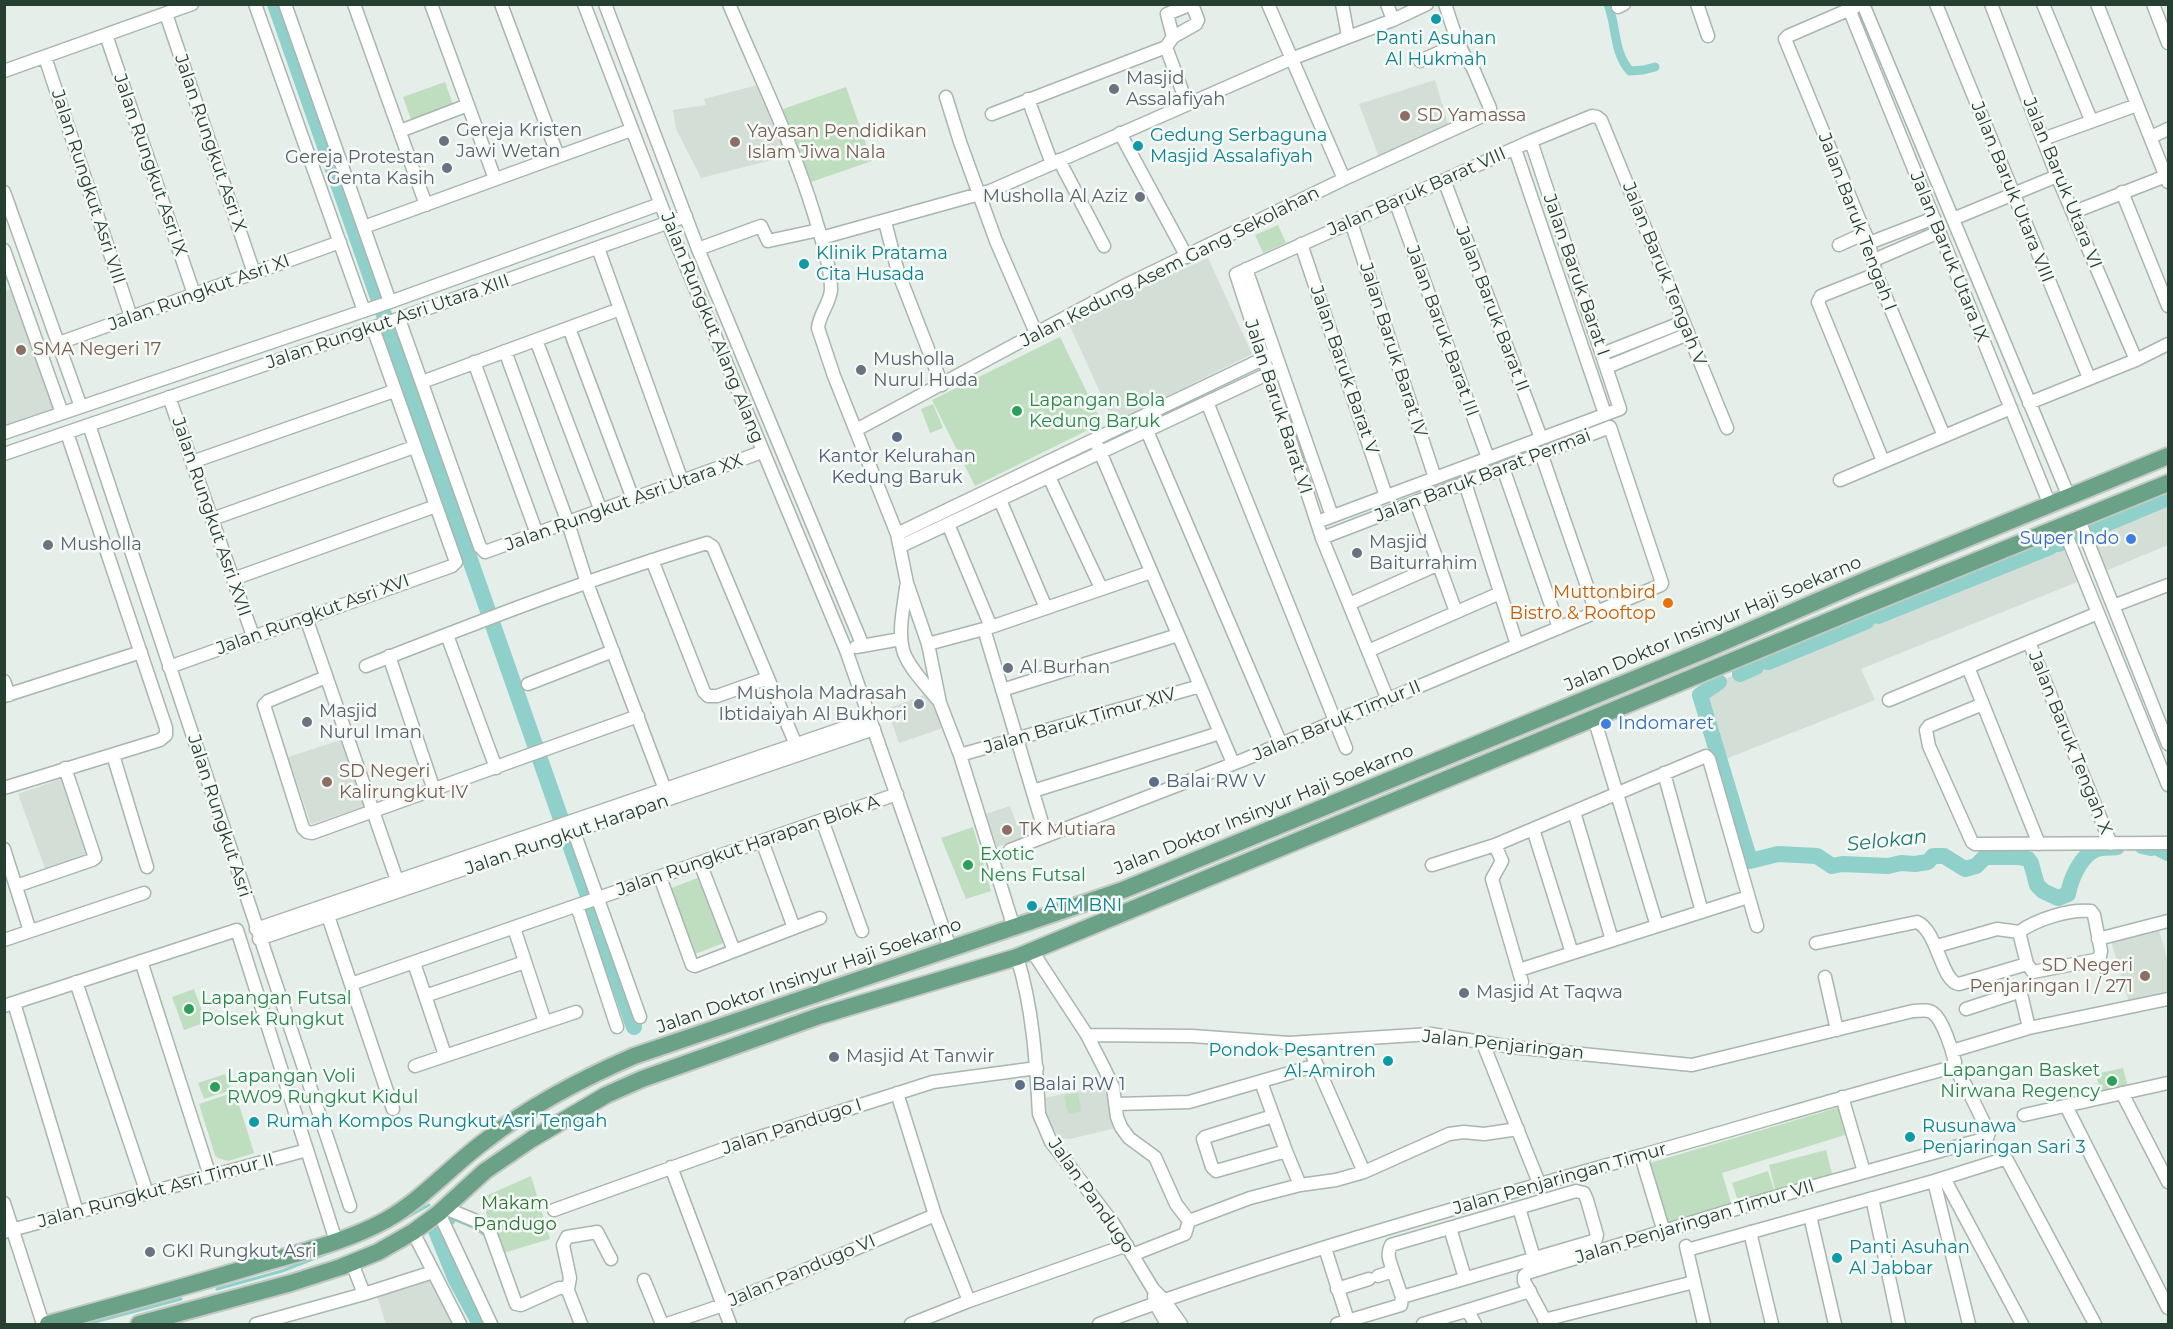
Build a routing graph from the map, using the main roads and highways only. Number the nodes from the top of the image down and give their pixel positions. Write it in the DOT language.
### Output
graph roads {
  1 [pos="2169,456"];
  2 [pos="2169,483"];
  3 [pos="1705,650"];
  4 [pos="1675,662"];
  5 [pos="1710,670"];
  6 [pos="1683,681"];
  7 [pos="1257,835"];
  8 [pos="1226,848"];
  9 [pos="1265,854"];
  10 [pos="1234,867"];
  11 [pos="781,1005"];
  12 [pos="747,1016"];
  13 [pos="790,1026"];
  14 [pos="757,1037"];
  15 [pos="212,1279"];
  16 [pos="180,1288"];
  17 [pos="215,1304"];
  18 [pos="188,1311"];
  19 [pos="48,1324"];
  20 [pos="139,1324"];
  1 -- 3 [label="main road, Jalan Doktor Insinyur Haji Soekarno"];
  2 -- 5 [label="main road"];
  3 -- 4 [label="main road, Jalan Doktor Insinyur Haji Soekarno"];
  3 -- 5 [label="main road"];
  4 -- 6 [label="main road"];
  4 -- 7 [label="main road, Jalan Doktor Insinyur Haji Soekarno"];
  5 -- 6 [label="main road"];
  6 -- 9 [label="main road"];
  7 -- 8 [label="main road, Jalan Doktor Insinyur Haji Soekarno"];
  7 -- 9 [label="main road"];
  8 -- 10 [label="main road"];
  8 -- 11 [label="main road, Jalan Doktor Insinyur Haji Soekarno"];
  9 -- 10 [label="main road"];
  10 -- 13 [label="main road"];
  11 -- 12 [label="main road, Jalan Doktor Insinyur Haji Soekarno"];
  11 -- 13 [label="main road"];
  12 -- 14 [label="main road"];
  12 -- 15 [label="main road, Jalan Doktor Insinyur Haji Soekarno"];
  13 -- 14 [label="main road"];
  14 -- 17 [label="main road"];
  15 -- 16 [label="main road, Jalan Doktor Insinyur Haji Soekarno"];
  15 -- 17 [label="main road"];
  16 -- 18 [label="main road"];
  16 -- 19 [label="main road, Jalan Doktor Insinyur Haji Soekarno"];
  17 -- 18 [label="main road"];
  18 -- 20 [label="main road"];
}
